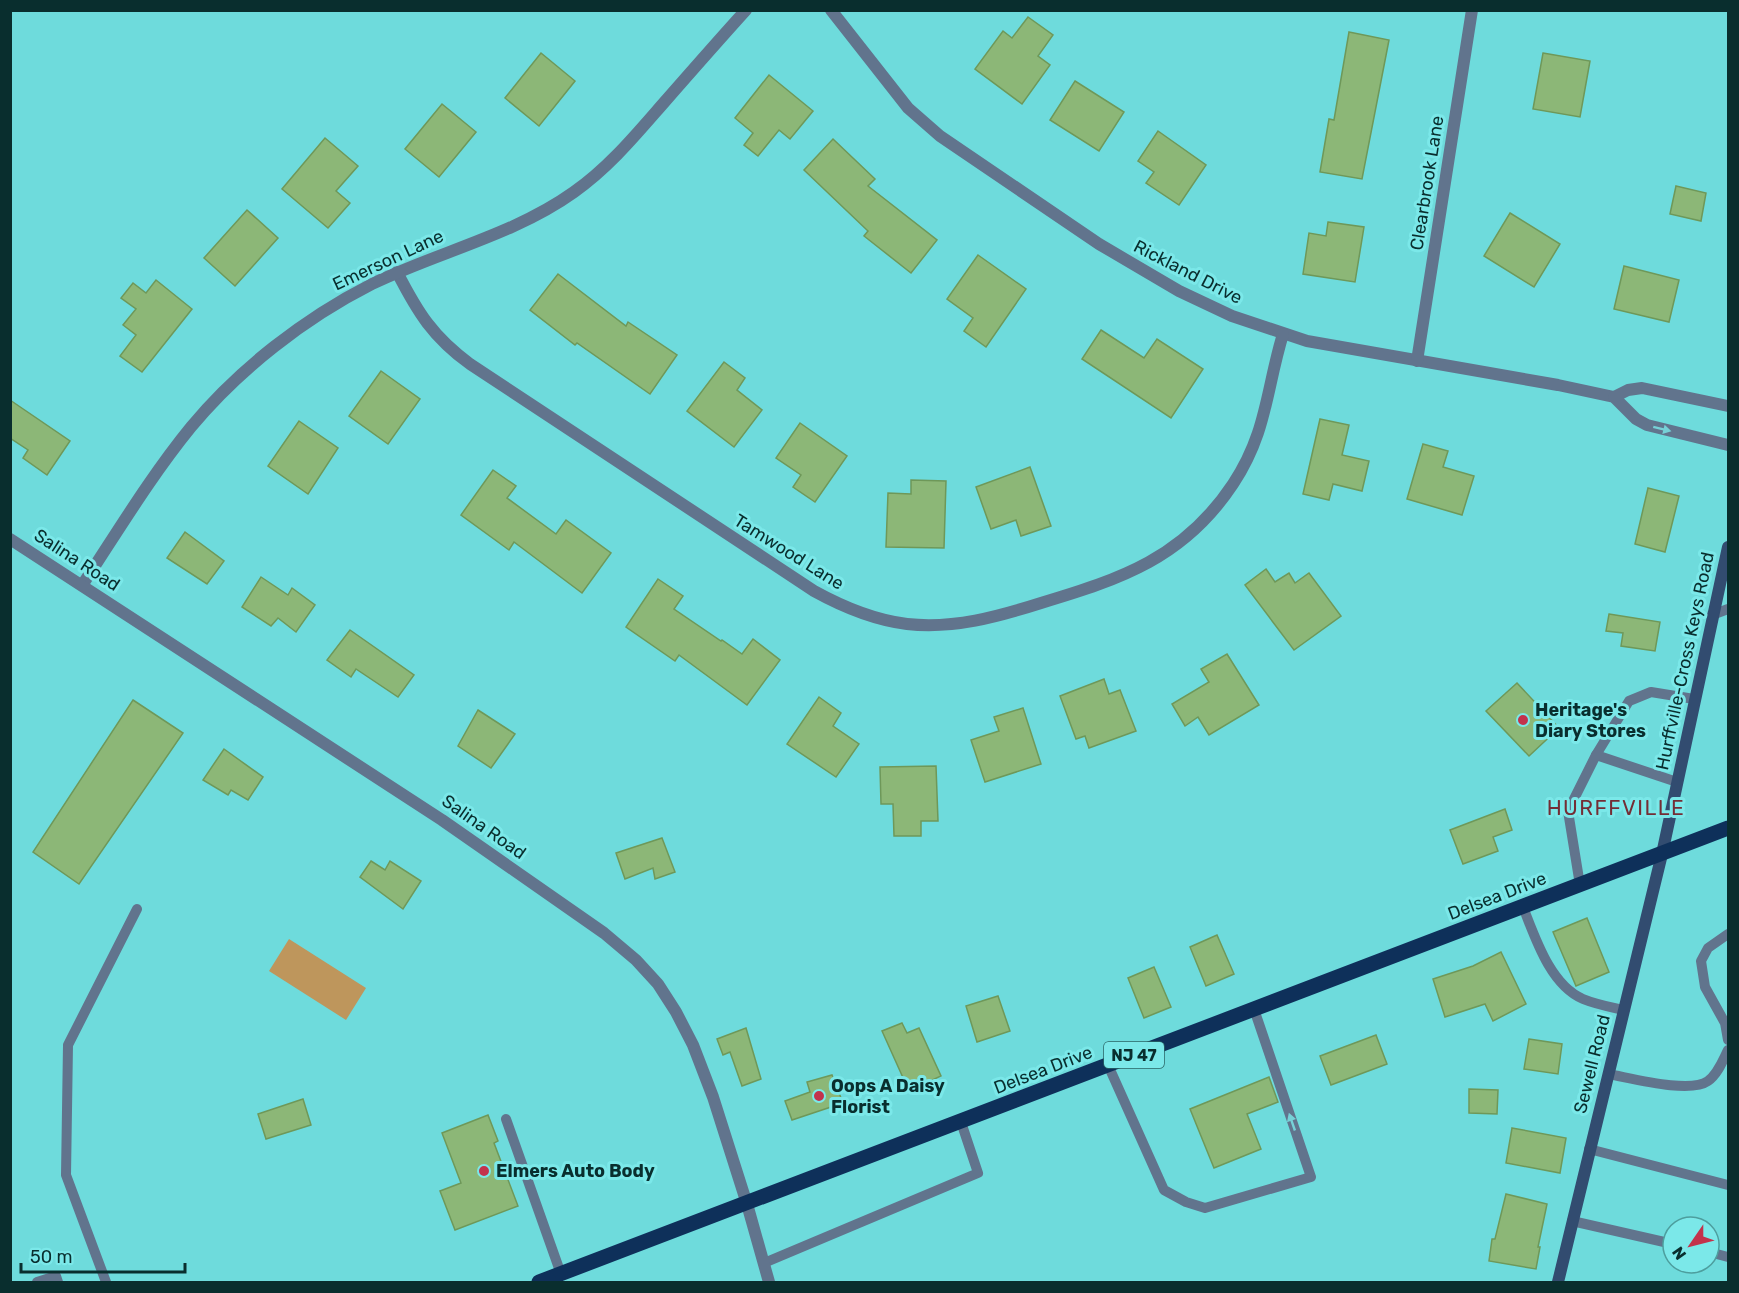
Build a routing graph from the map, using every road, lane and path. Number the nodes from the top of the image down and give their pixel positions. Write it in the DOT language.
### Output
graph roads {
  1 [pos="746,10"];
  2 [pos="831,10"];
  3 [pos="1472,10"];
  4 [pos="398,272"];
  5 [pos="1283,334"];
  6 [pos="1417,361"];
  7 [pos="1614,397"];
  8 [pos="1728,406"];
  9 [pos="1728,445"];
  10 [pos="10,538"];
  11 [pos="1728,547"];
  12 [pos="83,584"];
  13 [pos="1728,609"];
  14 [pos="1712,615"];
  15 [pos="1694,699"];
  16 [pos="1596,754"];
  17 [pos="1677,782"];
  18 [pos="1728,828"];
  19 [pos="1662,854"];
  20 [pos="1580,885"];
  21 [pos="1523,907"];
  22 [pos="137,909"];
  23 [pos="1728,934"];
  24 [pos="1254,1009"];
  25 [pos="1623,1010"];
  26 [pos="1728,1040"];
  27 [pos="1728,1050"];
  28 [pos="1108,1065"];
  29 [pos="1608,1074"];
  30 [pos="506,1119"];
  31 [pos="961,1122"];
  32 [pos="1589,1149"];
  33 [pos="1728,1185"];
  34 [pos="747,1204"];
  35 [pos="1572,1221"];
  36 [pos="1661,1241"];
  37 [pos="764,1263"];
  38 [pos="561,1274"];
  39 [pos="37,1282"];
  40 [pos="58,1282"];
  41 [pos="106,1282"];
  42 [pos="540,1282"];
  43 [pos="769,1282"];
  44 [pos="1558,1282"];
  1 -- 4 [label="street, Emerson Lane"];
  2 -- 5 [label="street, Rickland Drive"];
  3 -- 6 [label="street, Clearbrook Lane"];
  4 -- 5 [label="street, Tamwood Lane"];
  4 -- 12 [label="street, Emerson Lane"];
  5 -- 6 [label="street, Rickland Drive"];
  6 -- 7 [label="street, Rickland Drive"];
  7 -- 8 [label="street"];
  7 -- 9 [label="street, one-way"];
  10 -- 12 [label="street, Salina Road"];
  11 -- 14 [label="main road, Hurffville-Cross Keys Road"];
  12 -- 34 [label="street, Salina Road"];
  13 -- 14 [label="lane"];
  14 -- 15 [label="main road, Hurffville-Cross Keys Road"];
  15 -- 16 [label="lane"];
  15 -- 17 [label="main road, Hurffville-Cross Keys Road"];
  16 -- 17 [label="lane"];
  16 -- 20 [label="lane"];
  17 -- 19 [label="main road, Hurffville-Cross Keys Road"];
  18 -- 19 [label="main road, Delsea Drive / NJ 47"];
  19 -- 20 [label="main road, Delsea Drive / NJ 47"];
  19 -- 25 [label="main road, Sewell Road"];
  20 -- 21 [label="main road, Delsea Drive / NJ 47"];
  21 -- 24 [label="main road, Delsea Drive / NJ 47"];
  21 -- 25 [label="lane"];
  22 -- 41 [label="lane"];
  23 -- 26 [label="lane"];
  24 -- 28 [label="main road, Delsea Drive / NJ 47"];
  28 -- 24 [label="lane, one-way"];
  25 -- 29 [label="main road, Sewell Road"];
  27 -- 29 [label="lane"];
  28 -- 31 [label="main road, Delsea Drive / NJ 47"];
  29 -- 32 [label="main road, Sewell Road"];
  30 -- 38 [label="lane"];
  31 -- 34 [label="main road, Delsea Drive / NJ 47"];
  31 -- 37 [label="lane"];
  32 -- 33 [label="lane"];
  32 -- 35 [label="main road, Sewell Road"];
  34 -- 37 [label="street, Salina Road"];
  34 -- 38 [label="main road, Delsea Drive / NJ 47"];
  35 -- 36 [label="lane"];
  35 -- 44 [label="main road, Sewell Road"];
  37 -- 43 [label="street, Salina Road"];
  38 -- 42 [label="main road, Delsea Drive / NJ 47"];
  39 -- 40 [label="lane"];
}
